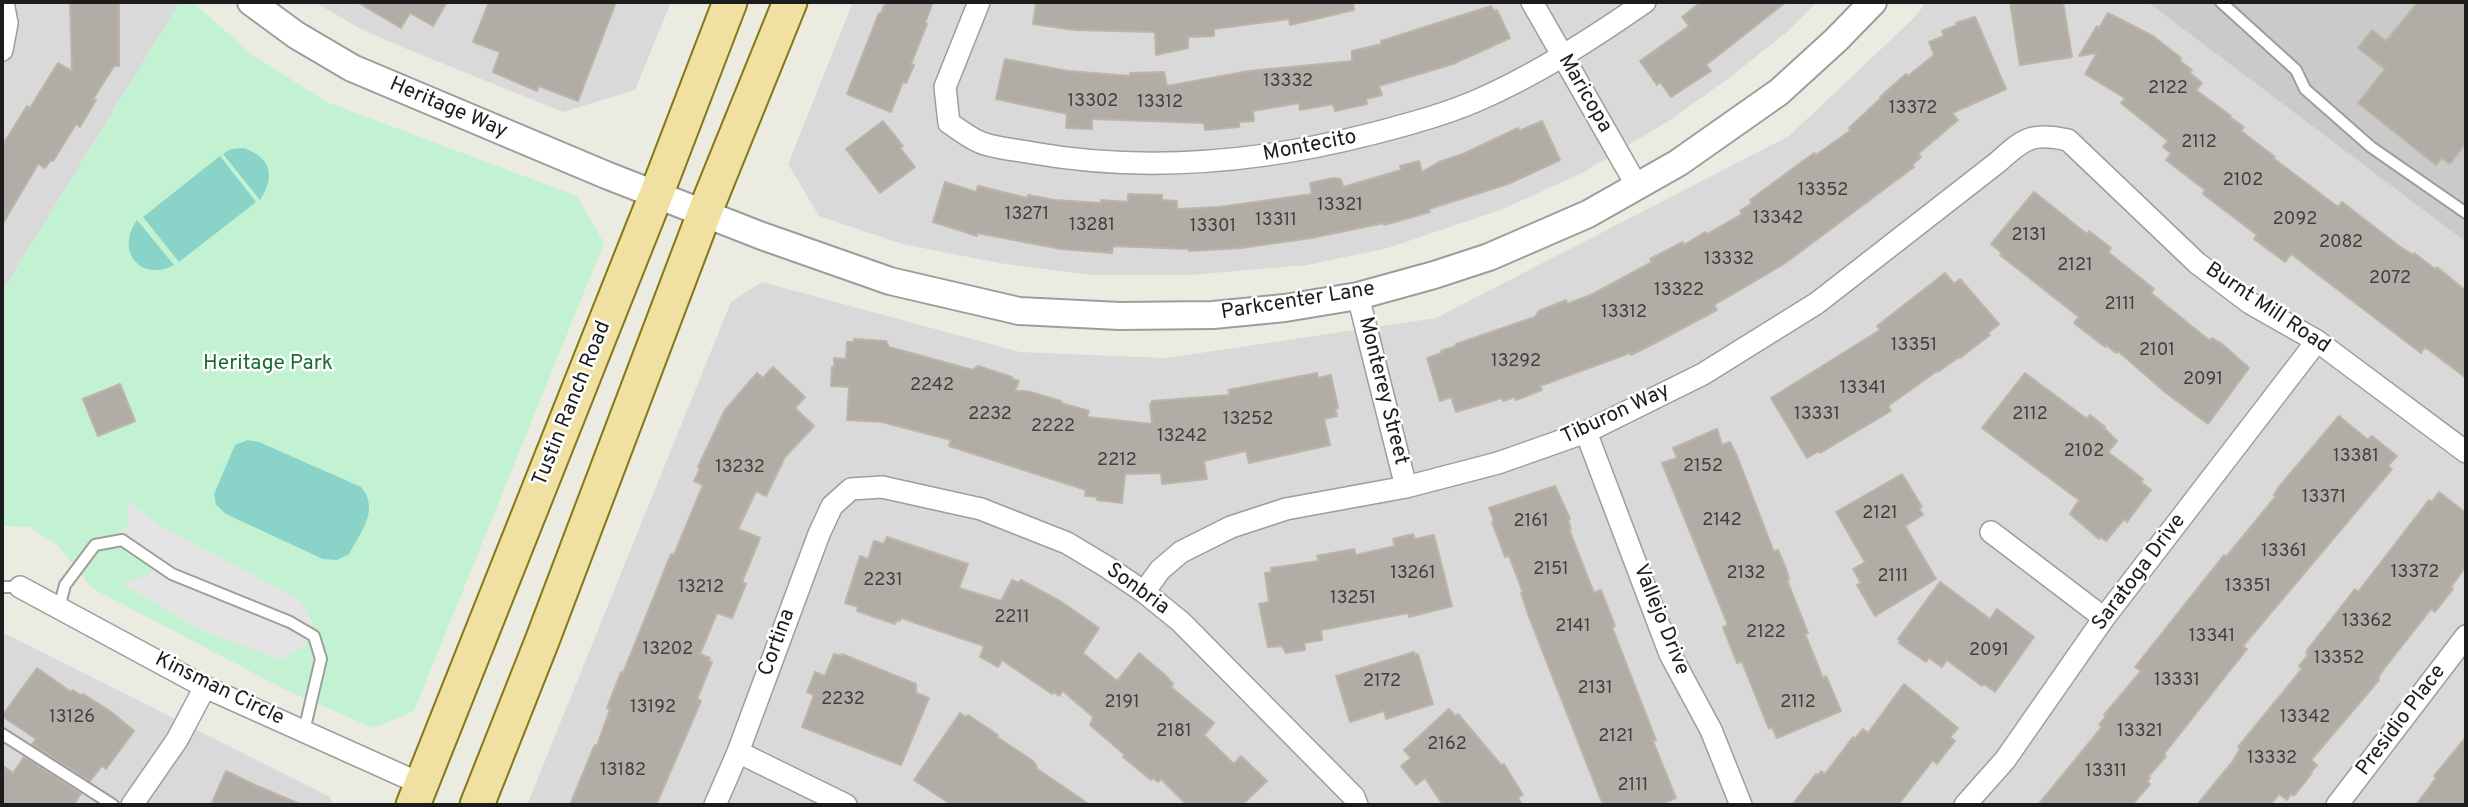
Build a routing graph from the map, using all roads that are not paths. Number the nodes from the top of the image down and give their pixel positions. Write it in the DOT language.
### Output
graph roads {
  1 [pos="3,2"];
  2 [pos="251,2"];
  3 [pos="730,2"];
  4 [pos="790,2"];
  5 [pos="979,2"];
  6 [pos="1532,2"];
  7 [pos="1645,2"];
  8 [pos="1873,2"];
  9 [pos="2221,2"];
  10 [pos="2,50"];
  11 [pos="1563,57"];
  12 [pos="2043,134"];
  13 [pos="1637,186"];
  14 [pos="656,195"];
  15 [pos="2465,209"];
  16 [pos="704,214"];
  17 [pos="1358,296"];
  18 [pos="2317,341"];
  19 [pos="1586,432"];
  20 [pos="2466,452"];
  21 [pos="1406,487"];
  22 [pos="851,489"];
  23 [pos="1992,532"];
  24 [pos="11,587"];
  25 [pos="1144,592"];
  26 [pos="59,608"];
  27 [pos="2104,618"];
  28 [pos="2466,636"];
  29 [pos="205,687"];
  30 [pos="304,731"];
  31 [pos="2,734"];
  32 [pos="738,752"];
  33 [pos="417,794"];
  34 [pos="135,804"];
  35 [pos="113,805"];
  36 [pos="477,805"];
  37 [pos="715,805"];
  38 [pos="846,805"];
  39 [pos="1357,805"];
  40 [pos="1741,805"];
  41 [pos="1965,805"];
  42 [pos="2337,805"];
  1 -- 10 [label="street"];
  2 -- 14 [label="street, Heritage Way"];
  3 -- 14 [label="main road, Tustin Ranch Road"];
  4 -- 16 [label="main road"];
  5 -- 11 [label="street, Montecito"];
  6 -- 11 [label="street, Maricopa"];
  7 -- 11 [label="street, Montecito"];
  8 -- 13 [label="street, Parkcenter Lane"];
  9 -- 15 [label="lane"];
  11 -- 13 [label="street, Maricopa"];
  12 -- 18 [label="street, Burnt Mill Road"];
  12 -- 19 [label="street, Tiburon Way"];
  13 -- 17 [label="street, Parkcenter Lane"];
  14 -- 16 [label="street, Parkcenter Lane"];
  14 -- 33 [label="main road, Tustin Ranch Road"];
  16 -- 17 [label="street, Parkcenter Lane"];
  16 -- 36 [label="main road"];
  17 -- 21 [label="street, Monterey Street"];
  18 -- 20 [label="street, Burnt Mill Road"];
  18 -- 27 [label="street, Saratoga Drive"];
  19 -- 21 [label="street, Tiburon Way"];
  19 -- 40 [label="street, Vallejo Drive"];
  21 -- 25 [label="street, Tiburon Way"];
  22 -- 25 [label="street, Sonbria"];
  22 -- 32 [label="street, Cortina"];
  23 -- 27 [label="street"];
  24 -- 26 [label="street, Kinsman Circle"];
  25 -- 39 [label="street, Sonbria"];
  26 -- 29 [label="street, Kinsman Circle"];
  26 -- 30 [label="lane"];
  27 -- 41 [label="street, Saratoga Drive"];
  28 -- 42 [label="street, Presidio Place"];
  29 -- 30 [label="street, Kinsman Circle"];
  29 -- 34 [label="street"];
  30 -- 33 [label="street, Kinsman Circle"];
  31 -- 35 [label="lane"];
  32 -- 37 [label="street, Cortina"];
  32 -- 38 [label="street"];
}
